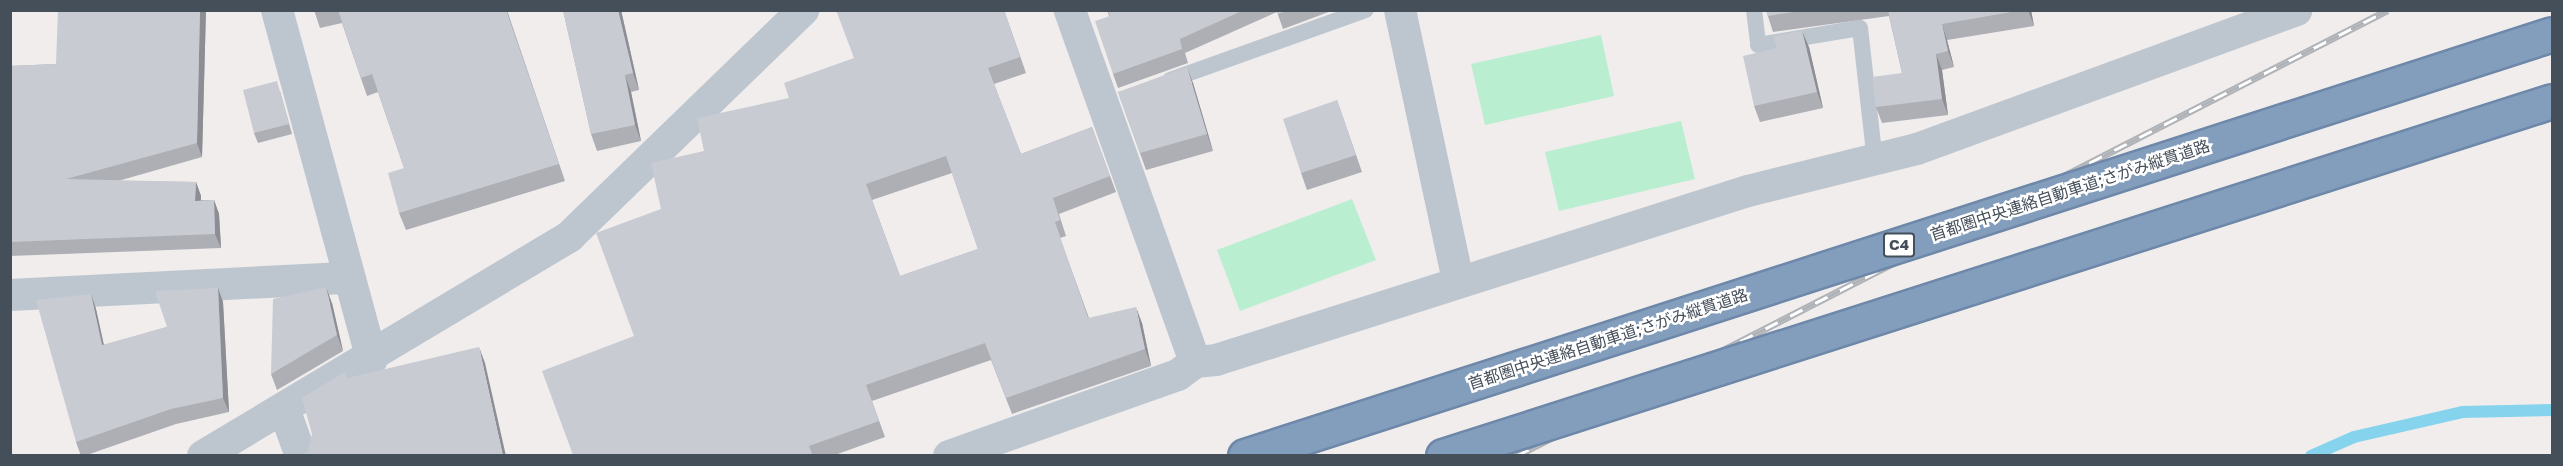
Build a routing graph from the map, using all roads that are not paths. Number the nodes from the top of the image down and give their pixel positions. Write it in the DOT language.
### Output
graph roads {
  1 [pos="277,10"];
  2 [pos="803,10"];
  3 [pos="1070,10"];
  4 [pos="1366,10"];
  5 [pos="1400,10"];
  6 [pos="1754,10"];
  7 [pos="2296,10"];
  8 [pos="2233,23"];
  9 [pos="2553,34"];
  10 [pos="1148,88"];
  11 [pos="2553,101"];
  12 [pos="1875,161"];
  13 [pos="350,278"];
  14 [pos="1458,280"];
  15 [pos="10,295"];
  16 [pos="372,359"];
  17 [pos="1194,362"];
  18 [pos="284,409"];
  19 [pos="203,456"];
  20 [pos="301,456"];
  21 [pos="949,456"];
  22 [pos="1245,456"];
  23 [pos="1443,456"];
  1 -- 13 [label="street"];
  2 -- 16 [label="street"];
  3 -- 17 [label="street"];
  4 -- 10 [label="lane"];
  5 -- 14 [label="street"];
  6 -- 12 [label="lane"];
  7 -- 8 [label="street"];
  8 -- 12 [label="street"];
  9 -- 22 [label="highway, 首都圏中央連絡自動車道;さがみ縦貫道路 / C4, bridge"];
  11 -- 23 [label="highway, bridge"];
  12 -- 14 [label="street"];
  13 -- 15 [label="street"];
  13 -- 16 [label="street"];
  14 -- 17 [label="street"];
  16 -- 18 [label="street"];
  17 -- 21 [label="street"];
  18 -- 19 [label="street"];
  18 -- 20 [label="street"];
}
